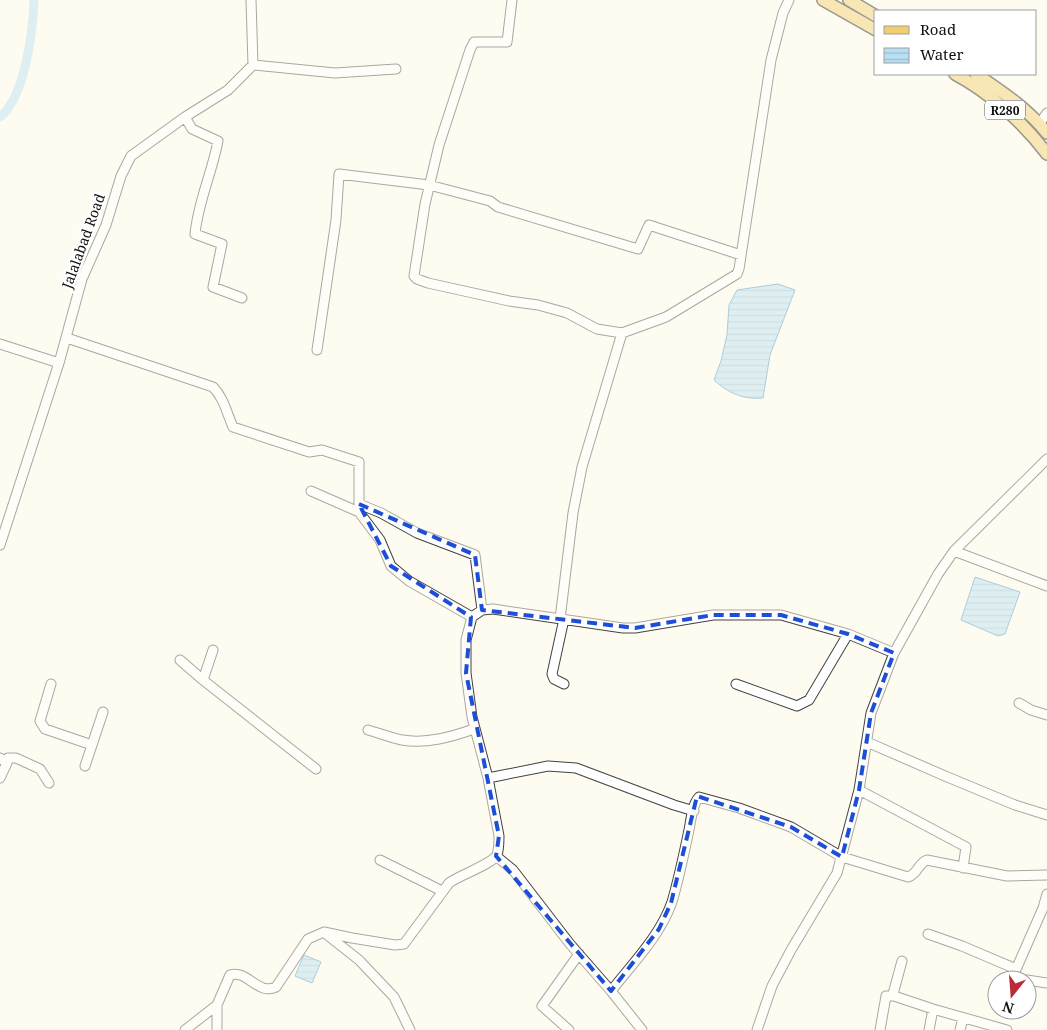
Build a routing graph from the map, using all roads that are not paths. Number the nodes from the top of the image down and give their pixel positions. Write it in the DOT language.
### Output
graph roads {
  1 [pos="251,0"];
  2 [pos="512,0"];
  3 [pos="789,0"];
  4 [pos="823,0"];
  5 [pos="850,0"];
  6 [pos="874,15"];
  7 [pos="874,29"];
  8 [pos="253,65"];
  9 [pos="396,69"];
  10 [pos="956,75"];
  11 [pos="978,75"];
  12 [pos="1047,113"];
  13 [pos="185,117"];
  14 [pos="1043,128"];
  15 [pos="1047,154"];
  16 [pos="429,185"];
  17 [pos="741,255"];
  18 [pos="242,298"];
  19 [pos="622,333"];
  20 [pos="66,338"];
  21 [pos="0,344"];
  22 [pos="317,350"];
  23 [pos="59,363"];
  24 [pos="1047,459"];
  25 [pos="311,491"];
  26 [pos="359,508"];
  27 [pos="0,545"];
  28 [pos="954,551"];
  29 [pos="1047,586"];
  30 [pos="482,610"];
  31 [pos="472,617"];
  32 [pos="562,619"];
  33 [pos="848,634"];
  34 [pos="213,650"];
  35 [pos="894,653"];
  36 [pos="180,660"];
  37 [pos="203,680"];
  38 [pos="51,684"];
  39 [pos="564,684"];
  40 [pos="736,684"];
  41 [pos="1019,703"];
  42 [pos="103,712"];
  43 [pos="1047,715"];
  44 [pos="474,729"];
  45 [pos="368,730"];
  46 [pos="867,742"];
  47 [pos="92,745"];
  48 [pos="4,761"];
  49 [pos="85,766"];
  50 [pos="316,769"];
  51 [pos="0,778"];
  52 [pos="488,778"];
  53 [pos="49,782"];
  54 [pos="859,790"];
  55 [pos="694,811"];
  56 [pos="1047,815"];
  57 [pos="496,856"];
  58 [pos="842,857"];
  59 [pos="380,860"];
  60 [pos="963,868"];
  61 [pos="1047,876"];
  62 [pos="442,892"];
  63 [pos="1047,894"];
  64 [pos="324,932"];
  65 [pos="928,934"];
  66 [pos="579,954"];
  67 [pos="902,961"];
  68 [pos="1016,969"];
  69 [pos="611,990"];
  70 [pos="894,996"];
  71 [pos="217,1005"];
  72 [pos="933,1010"];
  73 [pos="963,1018"];
  74 [pos="641,1029"];
  75 [pos="1001,1029"];
  76 [pos="185,1030"];
  77 [pos="217,1030"];
  78 [pos="410,1030"];
  79 [pos="569,1030"];
  80 [pos="757,1030"];
  81 [pos="880,1030"];
  82 [pos="929,1030"];
  83 [pos="960,1030"];
  1 -- 8 [label="street"];
  2 -- 16 [label="street"];
  3 -- 17 [label="street"];
  4 -- 7 [label="main road"];
  5 -- 6 [label="main road"];
  8 -- 9 [label="street"];
  8 -- 13 [label="street, Jalalabad Road"];
  10 -- 15 [label="main road, R280"];
  11 -- 14 [label="main road, R280"];
  12 -- 14 [label="street"];
  13 -- 18 [label="street"];
  13 -- 20 [label="street, Jalalabad Road"];
  16 -- 17 [label="street"];
  16 -- 19 [label="street"];
  16 -- 22 [label="street"];
  17 -- 19 [label="street"];
  19 -- 32 [label="street"];
  20 -- 23 [label="street, Jalalabad Road"];
  20 -- 26 [label="street"];
  21 -- 23 [label="street"];
  23 -- 27 [label="street, Jalalabad Road"];
  24 -- 28 [label="street"];
  25 -- 26 [label="street"];
  26 -- 30 [label="street"];
  26 -- 31 [label="street"];
  28 -- 29 [label="street"];
  28 -- 35 [label="street"];
  30 -- 31 [label="street"];
  30 -- 32 [label="street"];
  31 -- 44 [label="street"];
  32 -- 33 [label="street"];
  32 -- 39 [label="street"];
  33 -- 35 [label="street"];
  33 -- 40 [label="street"];
  34 -- 37 [label="street"];
  35 -- 46 [label="street"];
  36 -- 37 [label="street"];
  37 -- 50 [label="street"];
  38 -- 47 [label="street"];
  41 -- 43 [label="street"];
  42 -- 47 [label="street"];
  44 -- 45 [label="street"];
  44 -- 52 [label="street"];
  46 -- 54 [label="street"];
  46 -- 56 [label="street"];
  47 -- 49 [label="street"];
  48 -- 51 [label="street"];
  48 -- 53 [label="street"];
  52 -- 55 [label="street"];
  52 -- 57 [label="street"];
  54 -- 58 [label="street"];
  54 -- 60 [label="street"];
  55 -- 58 [label="street"];
  55 -- 69 [label="street"];
  57 -- 62 [label="street"];
  57 -- 66 [label="street"];
  58 -- 60 [label="street"];
  58 -- 80 [label="street"];
  59 -- 62 [label="street"];
  60 -- 61 [label="street"];
  62 -- 64 [label="street"];
  63 -- 68 [label="street"];
  64 -- 71 [label="street"];
  64 -- 78 [label="street"];
  65 -- 68 [label="street"];
  66 -- 69 [label="street"];
  66 -- 79 [label="street"];
  67 -- 70 [label="street"];
  69 -- 74 [label="street"];
  70 -- 72 [label="street"];
  70 -- 81 [label="street"];
  71 -- 76 [label="street"];
  71 -- 77 [label="street"];
  72 -- 73 [label="street"];
  72 -- 82 [label="street"];
  73 -- 75 [label="street"];
  73 -- 83 [label="street"];
}
